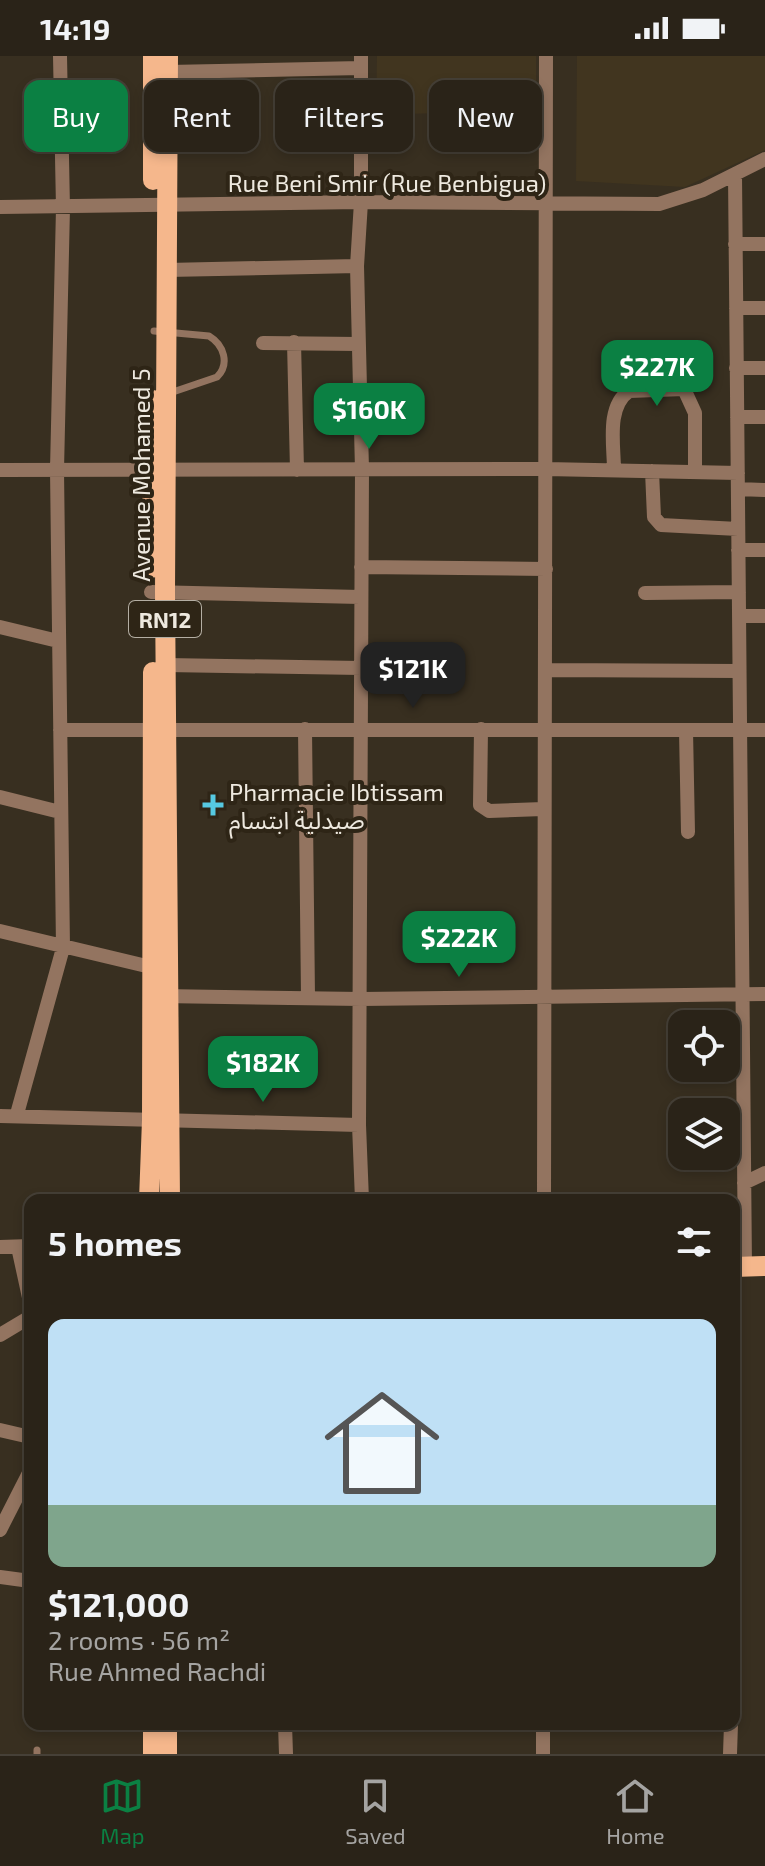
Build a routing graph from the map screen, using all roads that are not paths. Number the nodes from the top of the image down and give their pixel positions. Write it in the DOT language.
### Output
graph roads {
  1 [pos="60,56"];
  2 [pos="153,56"];
  3 [pos="546,56"];
  4 [pos="361,62"];
  5 [pos="168,64"];
  6 [pos="765,159"];
  7 [pos="735,174"];
  8 [pos="361,202"];
  9 [pos="547,204"];
  10 [pos="159,205"];
  11 [pos="0,207"];
  12 [pos="63,208"];
  13 [pos="735,244"];
  14 [pos="765,244"];
  15 [pos="357,266"];
  16 [pos="167,270"];
  17 [pos="736,308"];
  18 [pos="765,308"];
  19 [pos="161,331"];
  20 [pos="294,342"];
  21 [pos="263,343"];
  22 [pos="358,344"];
  23 [pos="736,368"];
  24 [pos="765,368"];
  25 [pos="160,396"];
  26 [pos="737,417"];
  27 [pos="765,417"];
  28 [pos="546,469"];
  29 [pos="0,470"];
  30 [pos="57,470"];
  31 [pos="297,470"];
  32 [pos="362,470"];
  33 [pos="614,470"];
  34 [pos="161,471"];
  35 [pos="652,471"];
  36 [pos="695,472"];
  37 [pos="738,473"];
  38 [pos="738,489"];
  39 [pos="765,490"];
  40 [pos="738,529"];
  41 [pos="738,550"];
  42 [pos="765,550"];
  43 [pos="361,567"];
  44 [pos="546,569"];
  45 [pos="158,592"];
  46 [pos="739,592"];
  47 [pos="645,593"];
  48 [pos="360,597"];
  49 [pos="739,616"];
  50 [pos="765,616"];
  51 [pos="0,627"];
  52 [pos="58,641"];
  53 [pos="166,665"];
  54 [pos="361,668"];
  55 [pos="547,670"];
  56 [pos="739,671"];
  57 [pos="305,729"];
  58 [pos="481,729"];
  59 [pos="543,729"];
  60 [pos="60,730"];
  61 [pos="360,730"];
  62 [pos="686,730"];
  63 [pos="740,730"];
  64 [pos="765,730"];
  65 [pos="161,732"];
  66 [pos="0,797"];
  67 [pos="543,809"];
  68 [pos="60,812"];
  69 [pos="688,832"];
  70 [pos="0,931"];
  71 [pos="63,948"];
  72 [pos="160,969"];
  73 [pos="742,993"];
  74 [pos="765,994"];
  75 [pos="160,996"];
  76 [pos="308,997"];
  77 [pos="544,998"];
  78 [pos="361,999"];
  79 [pos="17,1114"];
  80 [pos="0,1116"];
  81 [pos="160,1120"];
  82 [pos="359,1125"];
  83 [pos="765,1173"];
  84 [pos="744,1183"];
  85 [pos="160,1190"];
  86 [pos="362,1194"];
  87 [pos="544,1194"];
  88 [pos="0,1247"];
  89 [pos="24,1247"];
  90 [pos="748,1267"];
  91 [pos="24,1321"];
  92 [pos="0,1335"];
  93 [pos="0,1430"];
  94 [pos="24,1436"];
  95 [pos="24,1483"];
  96 [pos="0,1530"];
  97 [pos="0,1577"];
  98 [pos="24,1580"];
  99 [pos="153,1730"];
  100 [pos="167,1730"];
  101 [pos="285,1730"];
  102 [pos="543,1730"];
  103 [pos="731,1730"];
  104 [pos="153,1754"];
  105 [pos="167,1754"];
  106 [pos="286,1754"];
  107 [pos="543,1754"];
  108 [pos="730,1754"];
  1 -- 12 [label="street"];
  2 -- 10 [label="main road, Avenue Mohamed 5 / RN12"];
  3 -- 9 [label="street"];
  4 -- 5 [label="street"];
  4 -- 8 [label="street"];
  5 -- 10 [label="main road, Avenue Mohamed 5 / RN12"];
  6 -- 7 [label="street, Rue Beni Smir (Rue Benbigua)"];
  7 -- 9 [label="street, Rue Beni Smir (Rue Benbigua)"];
  7 -- 13 [label="street"];
  8 -- 9 [label="street, Rue Beni Smir (Rue Benbigua)"];
  8 -- 10 [label="street, Rue Beni Smir (Rue Benbigua)"];
  8 -- 15 [label="street"];
  9 -- 28 [label="street"];
  10 -- 12 [label="street, Rue Beni Smir (Rue Benbigua)"];
  10 -- 16 [label="main road, Avenue Mohamed 5 / RN12"];
  10 -- 19 [label="main road, Avenue Mohamed 5 / RN12"];
  11 -- 12 [label="street, Rue Beni Smir (Rue Benbigua)"];
  12 -- 30 [label="street"];
  13 -- 14 [label="street"];
  13 -- 17 [label="street"];
  15 -- 16 [label="street"];
  15 -- 22 [label="street"];
  16 -- 19 [label="main road, Avenue Mohamed 5 / RN12"];
  17 -- 18 [label="street"];
  17 -- 23 [label="street"];
  19 -- 25 [label="main road, Avenue Mohamed 5 / RN12"];
  19 -- 25 [label="lane"];
  20 -- 21 [label="street"];
  20 -- 22 [label="street"];
  20 -- 31 [label="street"];
  22 -- 32 [label="street"];
  23 -- 24 [label="street"];
  23 -- 26 [label="street"];
  25 -- 34 [label="main road, Avenue Mohamed 5 / RN12"];
  26 -- 27 [label="street"];
  26 -- 37 [label="street"];
  28 -- 32 [label="street"];
  28 -- 33 [label="street"];
  28 -- 44 [label="street"];
  29 -- 30 [label="street"];
  30 -- 34 [label="street"];
  30 -- 52 [label="street"];
  31 -- 32 [label="street"];
  31 -- 34 [label="street"];
  32 -- 43 [label="street"];
  33 -- 35 [label="street"];
  33 -- 36 [label="street"];
  34 -- 45 [label="main road, Avenue Mohamed 5 / RN12"];
  35 -- 36 [label="street"];
  35 -- 40 [label="street"];
  36 -- 37 [label="street"];
  37 -- 38 [label="street"];
  38 -- 39 [label="street"];
  38 -- 40 [label="street"];
  40 -- 41 [label="street"];
  41 -- 42 [label="street"];
  41 -- 46 [label="street"];
  43 -- 44 [label="street"];
  43 -- 48 [label="street"];
  44 -- 55 [label="street"];
  45 -- 48 [label="street"];
  45 -- 53 [label="main road, Avenue Mohamed 5 / RN12"];
  45 -- 65 [label="main road, Avenue Mohamed 5 / RN12"];
  46 -- 47 [label="street"];
  46 -- 49 [label="street"];
  48 -- 54 [label="street"];
  49 -- 50 [label="street"];
  49 -- 56 [label="street"];
  51 -- 52 [label="street"];
  52 -- 60 [label="street"];
  53 -- 54 [label="street"];
  53 -- 65 [label="main road, Avenue Mohamed 5 / RN12"];
  54 -- 61 [label="street"];
  55 -- 56 [label="street"];
  55 -- 59 [label="street"];
  56 -- 63 [label="street"];
  57 -- 61 [label="street"];
  57 -- 65 [label="street"];
  57 -- 76 [label="street"];
  58 -- 59 [label="street"];
  58 -- 61 [label="street"];
  58 -- 67 [label="street"];
  59 -- 62 [label="street"];
  59 -- 67 [label="street"];
  60 -- 65 [label="street"];
  60 -- 68 [label="street"];
  61 -- 78 [label="street"];
  62 -- 63 [label="street"];
  62 -- 69 [label="street"];
  63 -- 64 [label="street"];
  63 -- 73 [label="street"];
  65 -- 72 [label="main road, Avenue Mohamed 5 / RN12"];
  66 -- 68 [label="street"];
  67 -- 77 [label="street"];
  68 -- 71 [label="street"];
  70 -- 71 [label="street"];
  71 -- 72 [label="street"];
  71 -- 79 [label="street"];
  72 -- 75 [label="main road, Avenue Mohamed 5 / RN12"];
  73 -- 74 [label="street"];
  73 -- 77 [label="street"];
  73 -- 84 [label="street"];
  75 -- 76 [label="street"];
  75 -- 81 [label="main road, Avenue Mohamed 5 / RN12"];
  76 -- 78 [label="street"];
  77 -- 78 [label="street"];
  77 -- 87 [label="street"];
  78 -- 82 [label="street"];
  79 -- 80 [label="street"];
  79 -- 81 [label="street"];
  81 -- 82 [label="street"];
  81 -- 85 [label="main road, Avenue Mohamed 5 / RN12"];
  82 -- 86 [label="street"];
  83 -- 84 [label="street"];
  84 -- 90 [label="street"];
  88 -- 89 [label="street"];
  91 -- 92 [label="street"];
  93 -- 94 [label="street"];
  95 -- 96 [label="street"];
  97 -- 98 [label="street"];
  99 -- 104 [label="main road"];
  100 -- 105 [label="main road"];
  101 -- 106 [label="street"];
  102 -- 107 [label="street"];
  103 -- 108 [label="street"];
}
